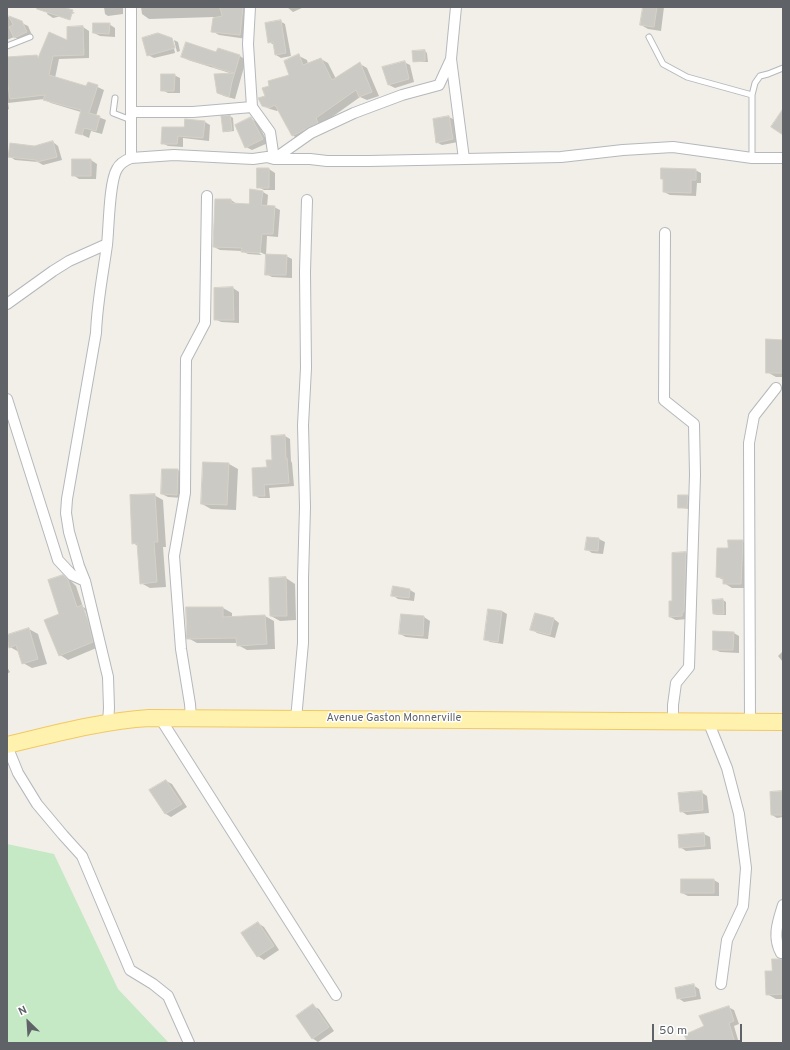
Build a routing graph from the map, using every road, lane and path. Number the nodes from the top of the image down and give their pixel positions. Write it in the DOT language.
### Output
graph roads {
  1 [pos="131,7"];
  2 [pos="250,7"];
  3 [pos="456,7"];
  4 [pos="649,36"];
  5 [pos="30,37"];
  6 [pos="7,46"];
  7 [pos="451,59"];
  8 [pos="783,68"];
  9 [pos="752,95"];
  10 [pos="115,98"];
  11 [pos="252,107"];
  12 [pos="131,116"];
  13 [pos="131,158"];
  14 [pos="274,158"];
  15 [pos="752,158"];
  16 [pos="783,158"];
  17 [pos="464,159"];
  18 [pos="207,196"];
  19 [pos="307,200"];
  20 [pos="665,233"];
  21 [pos="107,244"];
  22 [pos="7,304"];
  23 [pos="776,388"];
  24 [pos="7,399"];
  25 [pos="85,581"];
  26 [pos="160,718"];
  27 [pos="191,718"];
  28 [pos="296,719"];
  29 [pos="673,720"];
  30 [pos="708,721"];
  31 [pos="750,721"];
  32 [pos="108,722"];
  33 [pos="783,722"];
  34 [pos="7,746"];
  35 [pos="783,905"];
  36 [pos="781,953"];
  37 [pos="720,984"];
  38 [pos="336,995"];
  39 [pos="189,1043"];
  1 -- 12 [label="street"];
  2 -- 11 [label="street"];
  3 -- 7 [label="street"];
  4 -- 9 [label="lane"];
  5 -- 6 [label="lane"];
  7 -- 14 [label="street"];
  7 -- 17 [label="street"];
  8 -- 9 [label="lane"];
  9 -- 15 [label="lane"];
  10 -- 12 [label="lane"];
  11 -- 12 [label="street"];
  11 -- 14 [label="street"];
  12 -- 13 [label="street"];
  13 -- 14 [label="street"];
  13 -- 21 [label="street"];
  14 -- 17 [label="street"];
  15 -- 16 [label="street"];
  15 -- 17 [label="street"];
  18 -- 27 [label="street"];
  19 -- 28 [label="street"];
  20 -- 29 [label="street"];
  21 -- 22 [label="street"];
  21 -- 25 [label="street"];
  23 -- 31 [label="street"];
  24 -- 25 [label="street"];
  25 -- 32 [label="street"];
  26 -- 27 [label="main road, Avenue Gaston Monnerville"];
  26 -- 32 [label="main road, Avenue Gaston Monnerville"];
  26 -- 38 [label="street"];
  27 -- 28 [label="main road, Avenue Gaston Monnerville"];
  28 -- 29 [label="main road, Avenue Gaston Monnerville"];
  29 -- 30 [label="main road, Avenue Gaston Monnerville"];
  30 -- 31 [label="main road, Avenue Gaston Monnerville"];
  30 -- 37 [label="street"];
  31 -- 33 [label="main road, Avenue Gaston Monnerville"];
  32 -- 34 [label="main road, Avenue Gaston Monnerville"];
  34 -- 39 [label="street"];
  35 -- 36 [label="street"];
}
